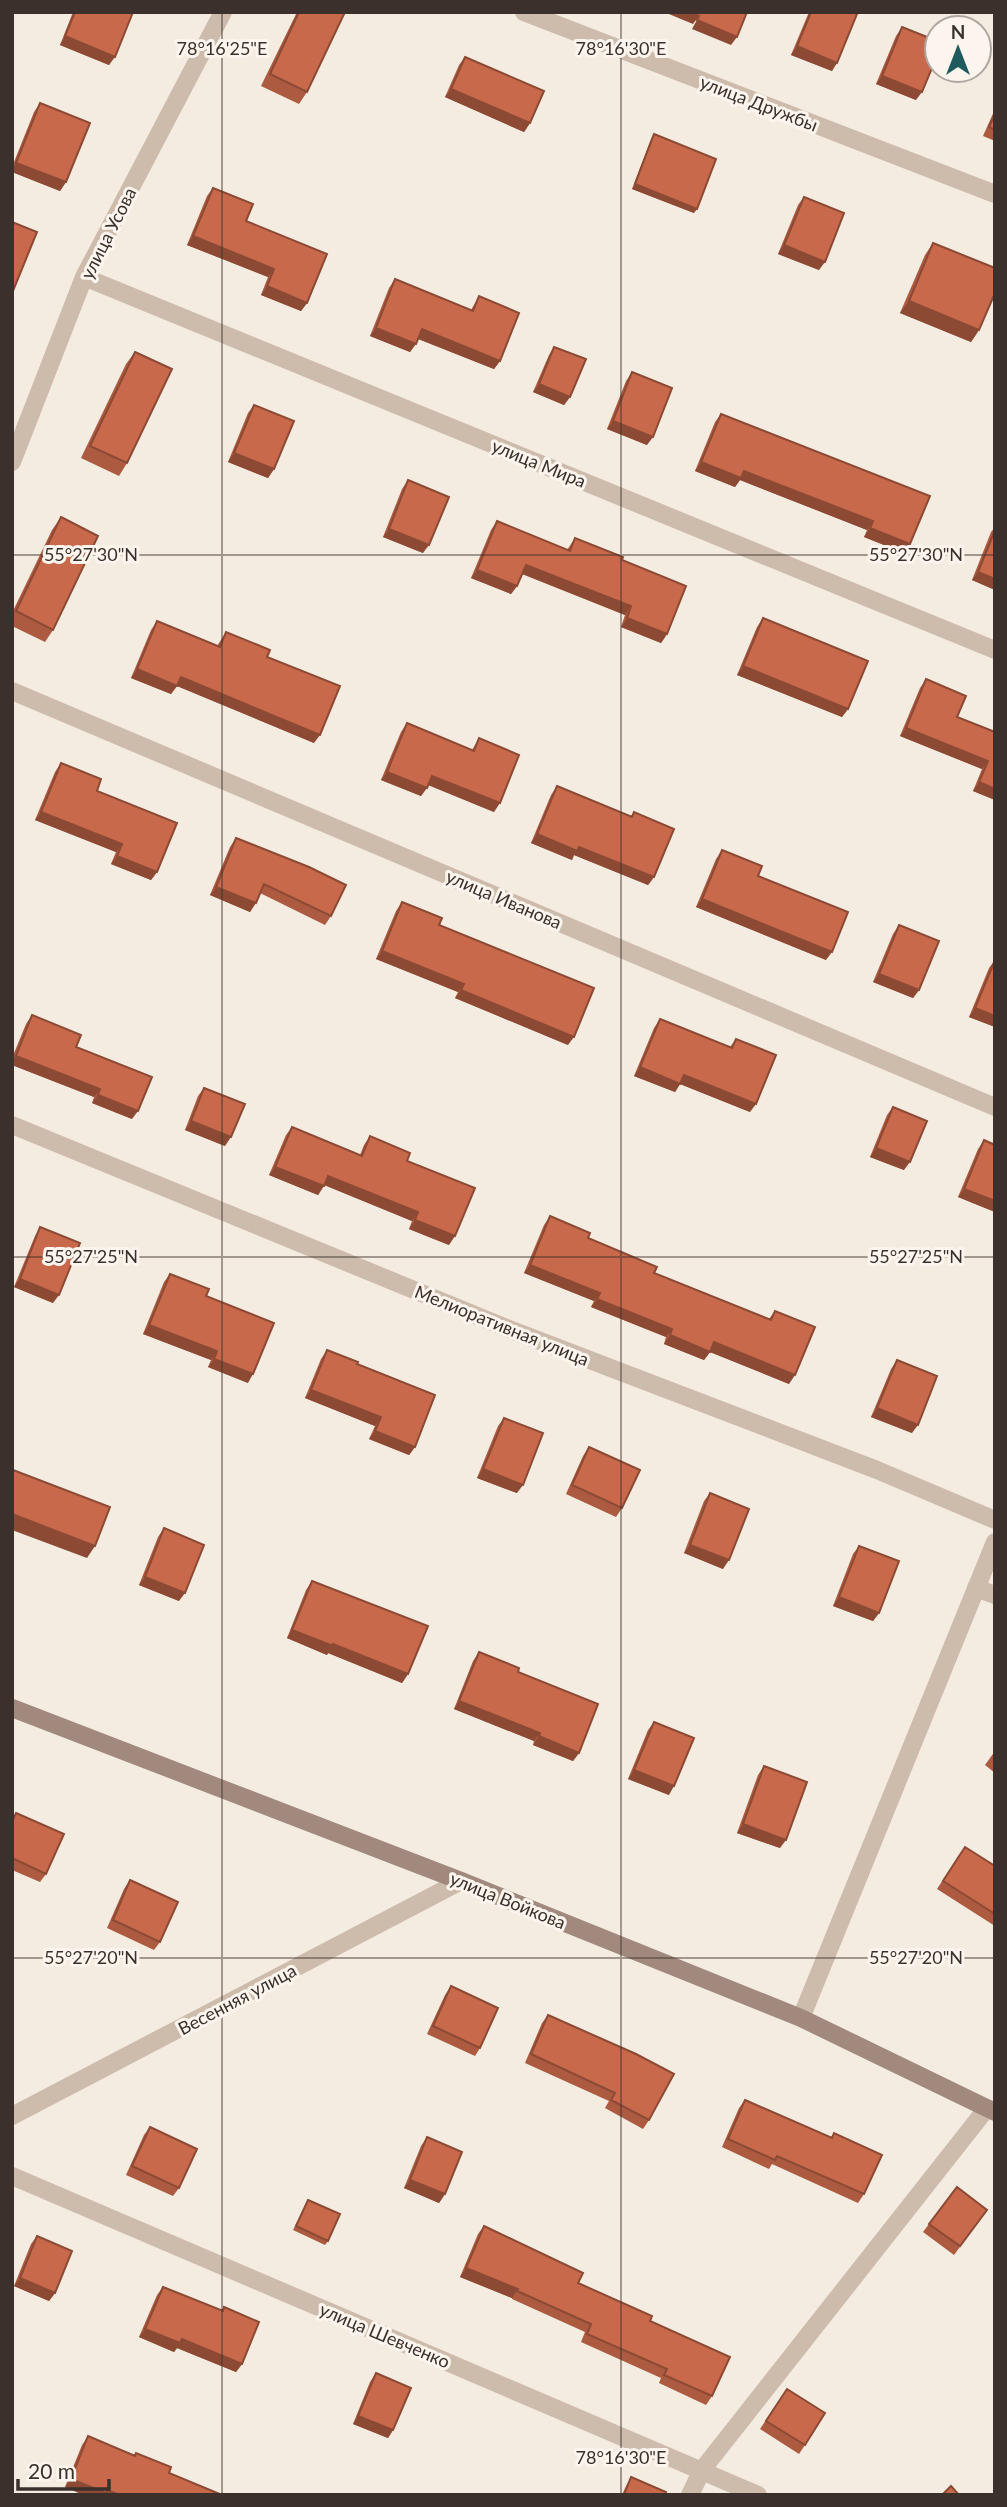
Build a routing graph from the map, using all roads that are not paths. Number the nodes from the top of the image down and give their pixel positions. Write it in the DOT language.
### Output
graph roads {
  1 [pos="223,12"];
  2 [pos="524,12"];
  3 [pos="995,194"];
  4 [pos="84,277"];
  5 [pos="12,462"];
  6 [pos="995,650"];
  7 [pos="12,691"];
  8 [pos="995,1107"];
  9 [pos="12,1125"];
  10 [pos="995,1520"];
  11 [pos="995,1542"];
  12 [pos="976,1588"];
  13 [pos="995,1595"];
  14 [pos="12,1708"];
  15 [pos="461,1881"];
  16 [pos="801,2018"];
  17 [pos="991,2110"];
  18 [pos="12,2116"];
  19 [pos="12,2176"];
  20 [pos="702,2470"];
  21 [pos="690,2495"];
  22 [pos="758,2495"];
  1 -- 4 [label="street, улица Усова"];
  2 -- 3 [label="street, улица Дружбы"];
  4 -- 5 [label="street, улица Усова"];
  4 -- 6 [label="street, улица Мира"];
  7 -- 8 [label="street, улица Иванова"];
  9 -- 10 [label="street, Мелиоративная улица"];
  11 -- 12 [label="street"];
  12 -- 13 [label="street"];
  12 -- 16 [label="street"];
  14 -- 15 [label="main road, улица Войкова"];
  15 -- 16 [label="main road, улица Войкова"];
  15 -- 18 [label="street, Весенняя улица"];
  16 -- 17 [label="main road, улица Войкова"];
  17 -- 20 [label="street"];
  19 -- 20 [label="street, улица Шевченко"];
  20 -- 21 [label="street"];
  20 -- 22 [label="street, улица Шевченко"];
}
